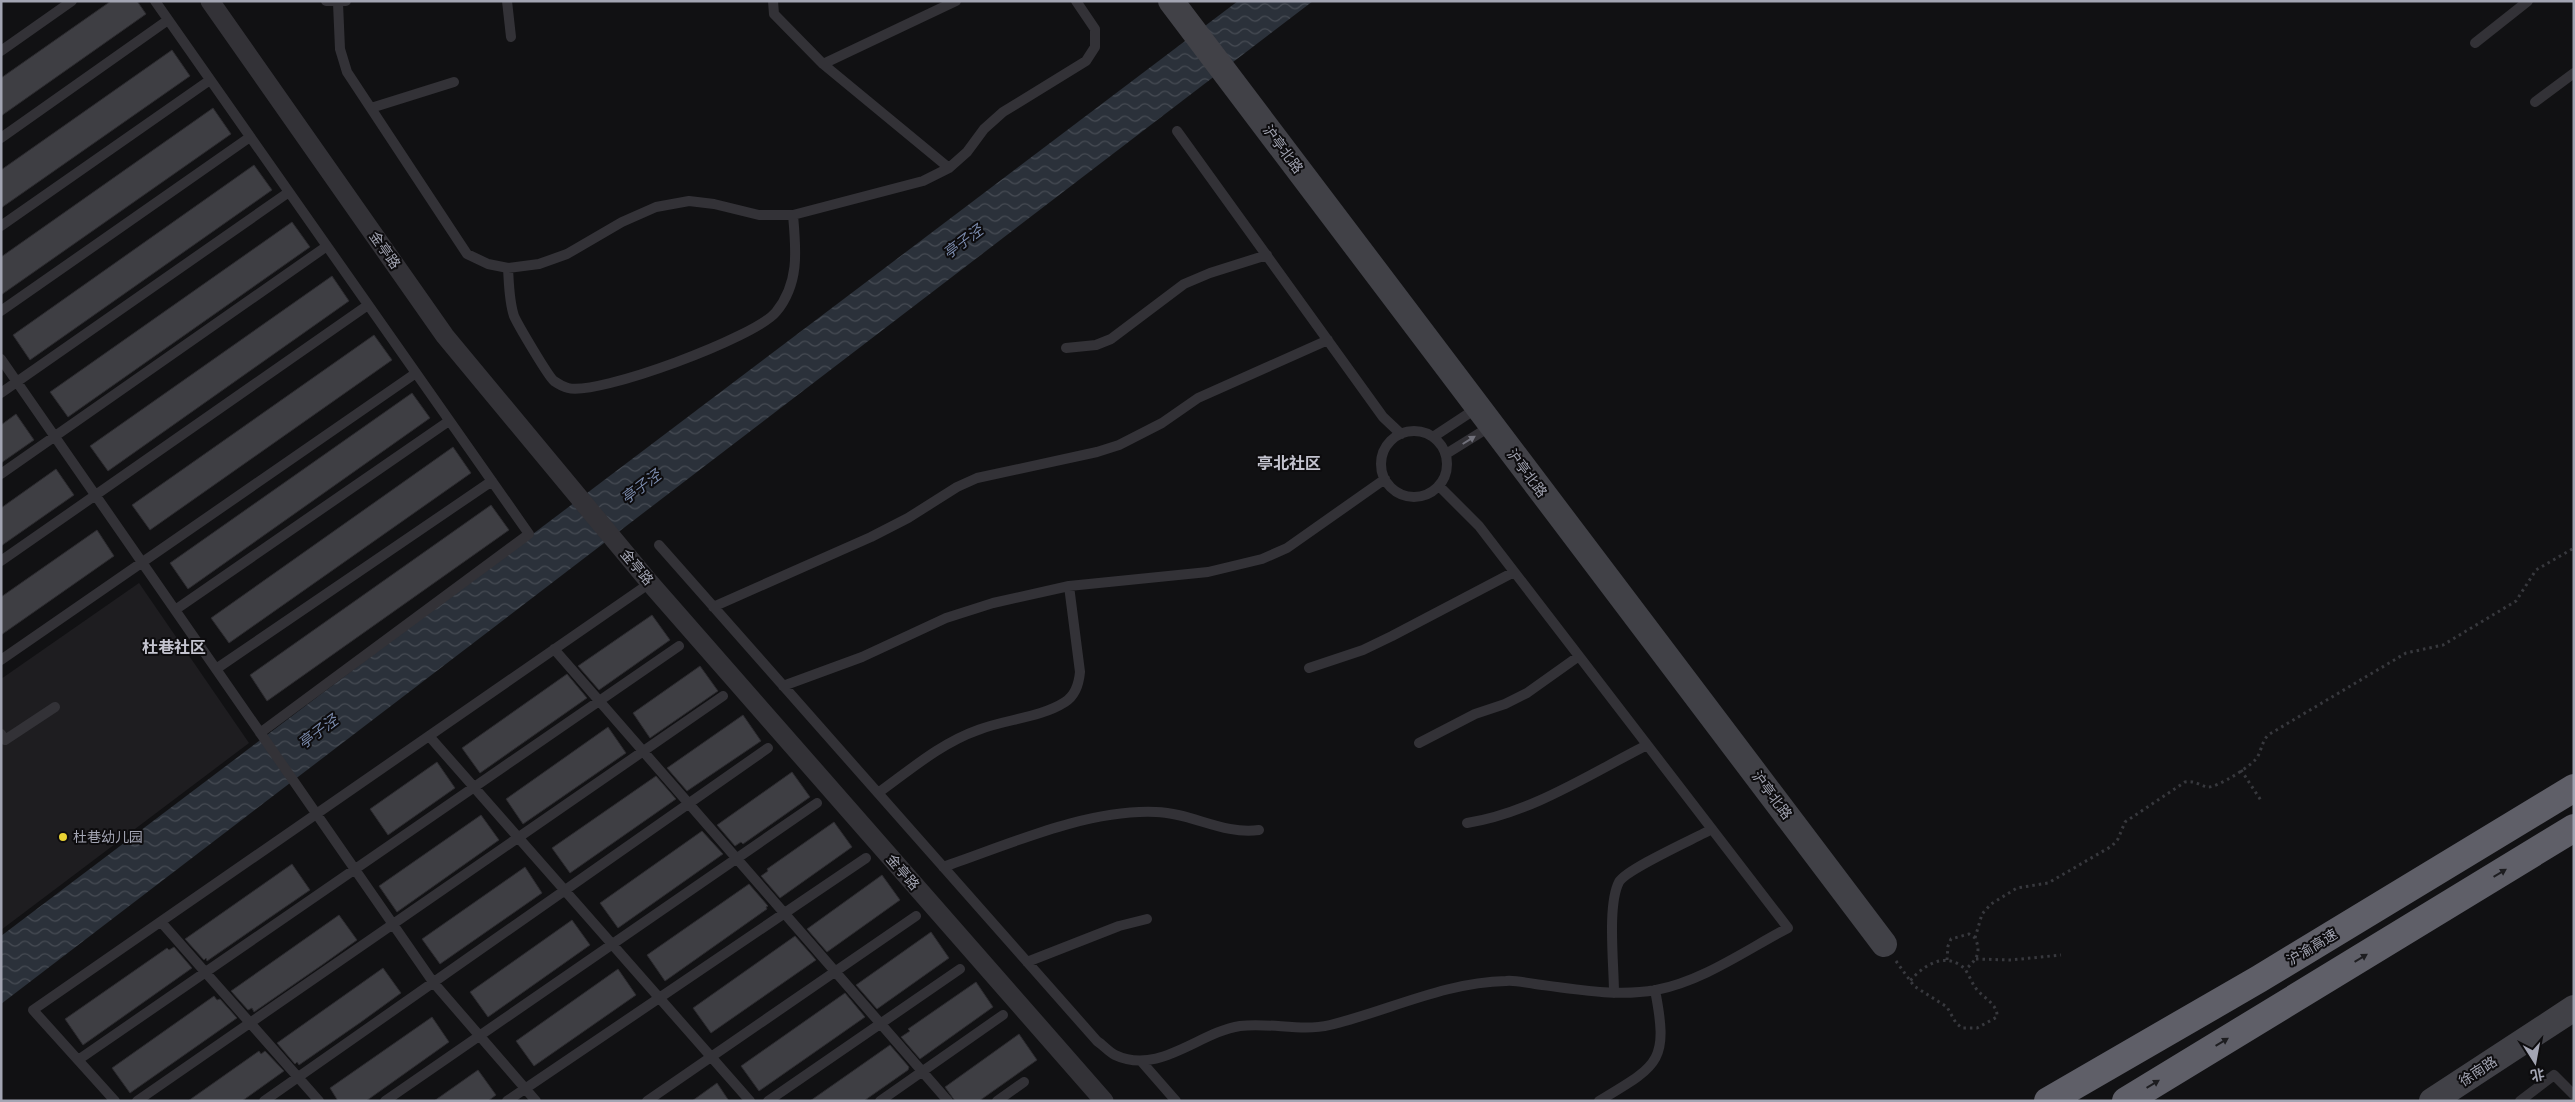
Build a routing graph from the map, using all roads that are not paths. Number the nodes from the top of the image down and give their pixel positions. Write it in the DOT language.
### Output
graph roads {
  1 [pos="72,1"];
  2 [pos="155,1"];
  3 [pos="210,1"];
  4 [pos="326,1"];
  5 [pos="507,1"];
  6 [pos="773,1"];
  7 [pos="956,1"];
  8 [pos="1076,1"];
  9 [pos="1171,1"];
  10 [pos="2528,1"];
  11 [pos="342,2"];
  12 [pos="168,20"];
  13 [pos="512,38"];
  14 [pos="2475,43"];
  15 [pos="1,51"];
  16 [pos="823,64"];
  17 [pos="2574,72"];
  18 [pos="210,80"];
  19 [pos="454,82"];
  20 [pos="2535,102"];
  21 [pos="371,108"];
  22 [pos="1177,131"];
  23 [pos="250,137"];
  24 [pos="1,138"];
  25 [pos="949,168"];
  26 [pos="289,192"];
  27 [pos="793,214"];
  28 [pos="1,226"];
  29 [pos="326,246"];
  30 [pos="1267,255"];
  31 [pos="508,268"];
  32 [pos="368,305"];
  33 [pos="1,311"];
  34 [pos="1328,340"];
  35 [pos="1066,348"];
  36 [pos="1,359"];
  37 [pos="416,373"];
  38 [pos="17,382"];
  39 [pos="1,393"];
  40 [pos="1484,417"];
  41 [pos="449,420"];
  42 [pos="1400,434"];
  43 [pos="55,436"];
  44 [pos="1433,436"];
  45 [pos="1446,454"];
  46 [pos="1,474"];
  47 [pos="1385,479"];
  48 [pos="492,481"];
  49 [pos="1439,486"];
  50 [pos="96,495"];
  51 [pos="659,545"];
  52 [pos="1,561"];
  53 [pos="142,563"];
  54 [pos="1514,572"];
  55 [pos="650,583"];
  56 [pos="1069,586"];
  57 [pos="714,607"];
  58 [pos="175,610"];
  59 [pos="679,646"];
  60 [pos="554,649"];
  61 [pos="1579,656"];
  62 [pos="1,660"];
  63 [pos="1309,668"];
  64 [pos="216,669"];
  65 [pos="783,686"];
  66 [pos="723,696"];
  67 [pos="599,701"];
  68 [pos="55,707"];
  69 [pos="260,733"];
  70 [pos="1,734"];
  71 [pos="429,736"];
  72 [pos="1419,743"];
  73 [pos="1647,745"];
  74 [pos="768,748"];
  75 [pos="643,751"];
  76 [pos="2574,781"];
  77 [pos="474,788"];
  78 [pos="2574,788"];
  79 [pos="878,793"];
  80 [pos="688,803"];
  81 [pos="818,803"];
  82 [pos="316,814"];
  83 [pos="1467,823"];
  84 [pos="2574,828"];
  85 [pos="1712,829"];
  86 [pos="1259,830"];
  87 [pos="518,838"];
  88 [pos="866,858"];
  89 [pos="737,859"];
  90 [pos="943,867"];
  91 [pos="355,870"];
  92 [pos="564,890"];
  93 [pos="784,913"];
  94 [pos="916,916"];
  95 [pos="1147,920"];
  96 [pos="161,922"];
  97 [pos="393,924"];
  98 [pos="1884,944"];
  99 [pos="612,945"];
  100 [pos="1027,962"];
  101 [pos="960,969"];
  102 [pos="835,971"];
  103 [pos="205,973"];
  104 [pos="433,982"];
  105 [pos="1655,990"];
  106 [pos="1614,993"];
  107 [pos="659,998"];
  108 [pos="2574,1008"];
  109 [pos="1003,1015"];
  110 [pos="250,1023"];
  111 [pos="881,1024"];
  112 [pos="480,1036"];
  113 [pos="2152,1038"];
  114 [pos="711,1057"];
  115 [pos="78,1060"];
  116 [pos="1141,1061"];
  117 [pos="923,1071"];
  118 [pos="298,1077"];
  119 [pos="1024,1082"];
  120 [pos="526,1088"];
  121 [pos="2574,1095"];
  122 [pos="115,1101"];
  123 [pos="137,1101"];
  124 [pos="264,1101"];
  125 [pos="318,1101"];
  126 [pos="385,1101"];
  127 [pos="507,1101"];
  128 [pos="536,1101"];
  129 [pos="647,1101"];
  130 [pos="750,1101"];
  131 [pos="768,1101"];
  132 [pos="880,1101"];
  133 [pos="948,1101"];
  134 [pos="997,1101"];
  135 [pos="1104,1101"];
  136 [pos="1176,1101"];
  137 [pos="1599,1101"];
  138 [pos="2048,1101"];
  139 [pos="2126,1101"];
  140 [pos="2432,1101"];
  141 [pos="2520,1101"];
  1 -- 15 [label="lane"];
  2 -- 12 [label="lane"];
  3 -- 55 [label="street, 金亭路"];
  4 -- 11 [label="lane"];
  5 -- 13 [label="lane"];
  6 -- 16 [label="lane"];
  7 -- 16 [label="lane"];
  8 -- 25 [label="lane"];
  9 -- 40 [label="street, 沪亭北路"];
  10 -- 14 [label="lane"];
  11 -- 21 [label="lane"];
  12 -- 18 [label="lane"];
  12 -- 24 [label="lane"];
  16 -- 25 [label="lane"];
  17 -- 20 [label="lane"];
  18 -- 23 [label="lane"];
  18 -- 28 [label="lane"];
  19 -- 21 [label="lane"];
  21 -- 31 [label="lane"];
  22 -- 30 [label="lane"];
  23 -- 26 [label="lane"];
  23 -- 33 [label="lane"];
  25 -- 27 [label="lane"];
  26 -- 29 [label="lane"];
  26 -- 38 [label="lane"];
  27 -- 31 [label="lane"];
  27 -- 31 [label="lane"];
  29 -- 32 [label="lane"];
  29 -- 43 [label="lane"];
  30 -- 34 [label="lane"];
  30 -- 35 [label="lane"];
  32 -- 37 [label="lane"];
  32 -- 50 [label="lane"];
  34 -- 42 [label="lane"];
  34 -- 57 [label="lane"];
  36 -- 38 [label="lane"];
  37 -- 41 [label="lane"];
  37 -- 53 [label="lane"];
  38 -- 39 [label="lane"];
  38 -- 43 [label="lane"];
  40 -- 44 [label="lane"];
  45 -- 40 [label="lane, one-way"];
  40 -- 98 [label="street, 沪亭北路"];
  41 -- 48 [label="lane"];
  41 -- 58 [label="lane"];
  42 -- 44 [label="lane"];
  42 -- 47 [label="lane"];
  43 -- 46 [label="lane"];
  43 -- 50 [label="lane"];
  44 -- 45 [label="lane"];
  45 -- 49 [label="lane"];
  47 -- 49 [label="lane"];
  47 -- 56 [label="lane"];
  48 -- 64 [label="lane"];
  48 -- 69 [label="lane"];
  49 -- 54 [label="lane"];
  50 -- 52 [label="lane"];
  50 -- 53 [label="lane"];
  51 -- 57 [label="lane"];
  53 -- 58 [label="lane"];
  53 -- 62 [label="lane"];
  54 -- 61 [label="lane"];
  54 -- 63 [label="lane"];
  55 -- 60 [label="lane"];
  55 -- 135 [label="street, 金亭路"];
  56 -- 65 [label="lane"];
  56 -- 79 [label="lane"];
  57 -- 65 [label="lane"];
  58 -- 64 [label="lane"];
  59 -- 67 [label="lane"];
  60 -- 67 [label="lane"];
  60 -- 71 [label="lane"];
  61 -- 72 [label="lane"];
  61 -- 73 [label="lane"];
  64 -- 69 [label="lane"];
  65 -- 79 [label="lane"];
  66 -- 75 [label="lane"];
  67 -- 75 [label="lane"];
  67 -- 77 [label="lane"];
  68 -- 70 [label="lane"];
  69 -- 82 [label="lane"];
  71 -- 77 [label="lane"];
  71 -- 82 [label="lane"];
  73 -- 83 [label="lane"];
  73 -- 85 [label="lane"];
  74 -- 80 [label="lane"];
  75 -- 80 [label="lane"];
  75 -- 87 [label="lane"];
  76 -- 113 [label="highway"];
  77 -- 87 [label="lane"];
  77 -- 91 [label="lane"];
  78 -- 113 [label="highway, 沪渝高速"];
  79 -- 90 [label="lane"];
  80 -- 89 [label="lane"];
  80 -- 92 [label="lane"];
  81 -- 89 [label="lane"];
  82 -- 91 [label="lane"];
  82 -- 96 [label="lane"];
  139 -- 84 [label="highway, one-way"];
  85 -- 105 [label="lane"];
  85 -- 106 [label="lane"];
  86 -- 90 [label="lane"];
  87 -- 92 [label="lane"];
  87 -- 97 [label="lane"];
  88 -- 93 [label="lane"];
  89 -- 93 [label="lane"];
  89 -- 99 [label="lane"];
  90 -- 100 [label="lane"];
  91 -- 97 [label="lane"];
  91 -- 103 [label="lane"];
  92 -- 99 [label="lane"];
  92 -- 104 [label="lane"];
  93 -- 102 [label="lane"];
  93 -- 107 [label="lane"];
  94 -- 102 [label="lane"];
  95 -- 100 [label="lane"];
  96 -- 103 [label="lane"];
  96 -- 115 [label="lane"];
  97 -- 104 [label="lane"];
  97 -- 110 [label="lane"];
  99 -- 107 [label="lane"];
  99 -- 112 [label="lane"];
  100 -- 116 [label="lane"];
  101 -- 111 [label="lane"];
  102 -- 111 [label="lane"];
  102 -- 114 [label="lane"];
  103 -- 110 [label="lane"];
  103 -- 115 [label="lane"];
  104 -- 112 [label="lane"];
  104 -- 118 [label="lane"];
  105 -- 106 [label="lane"];
  105 -- 137 [label="lane"];
  106 -- 116 [label="lane"];
  107 -- 114 [label="lane"];
  107 -- 120 [label="lane"];
  108 -- 140 [label="street, 徐南路"];
  109 -- 117 [label="lane"];
  110 -- 118 [label="lane"];
  110 -- 123 [label="lane"];
  111 -- 117 [label="lane"];
  111 -- 131 [label="lane"];
  112 -- 120 [label="lane"];
  112 -- 126 [label="lane"];
  113 -- 138 [label="highway, 沪渝高速"];
  114 -- 129 [label="lane"];
  114 -- 130 [label="lane"];
  115 -- 122 [label="lane"];
  116 -- 136 [label="lane"];
  117 -- 132 [label="lane"];
  117 -- 133 [label="lane"];
  118 -- 124 [label="lane"];
  118 -- 125 [label="lane"];
  119 -- 134 [label="lane"];
  120 -- 127 [label="lane"];
  120 -- 128 [label="lane"];
  121 -- 141 [label="lane"];
}
